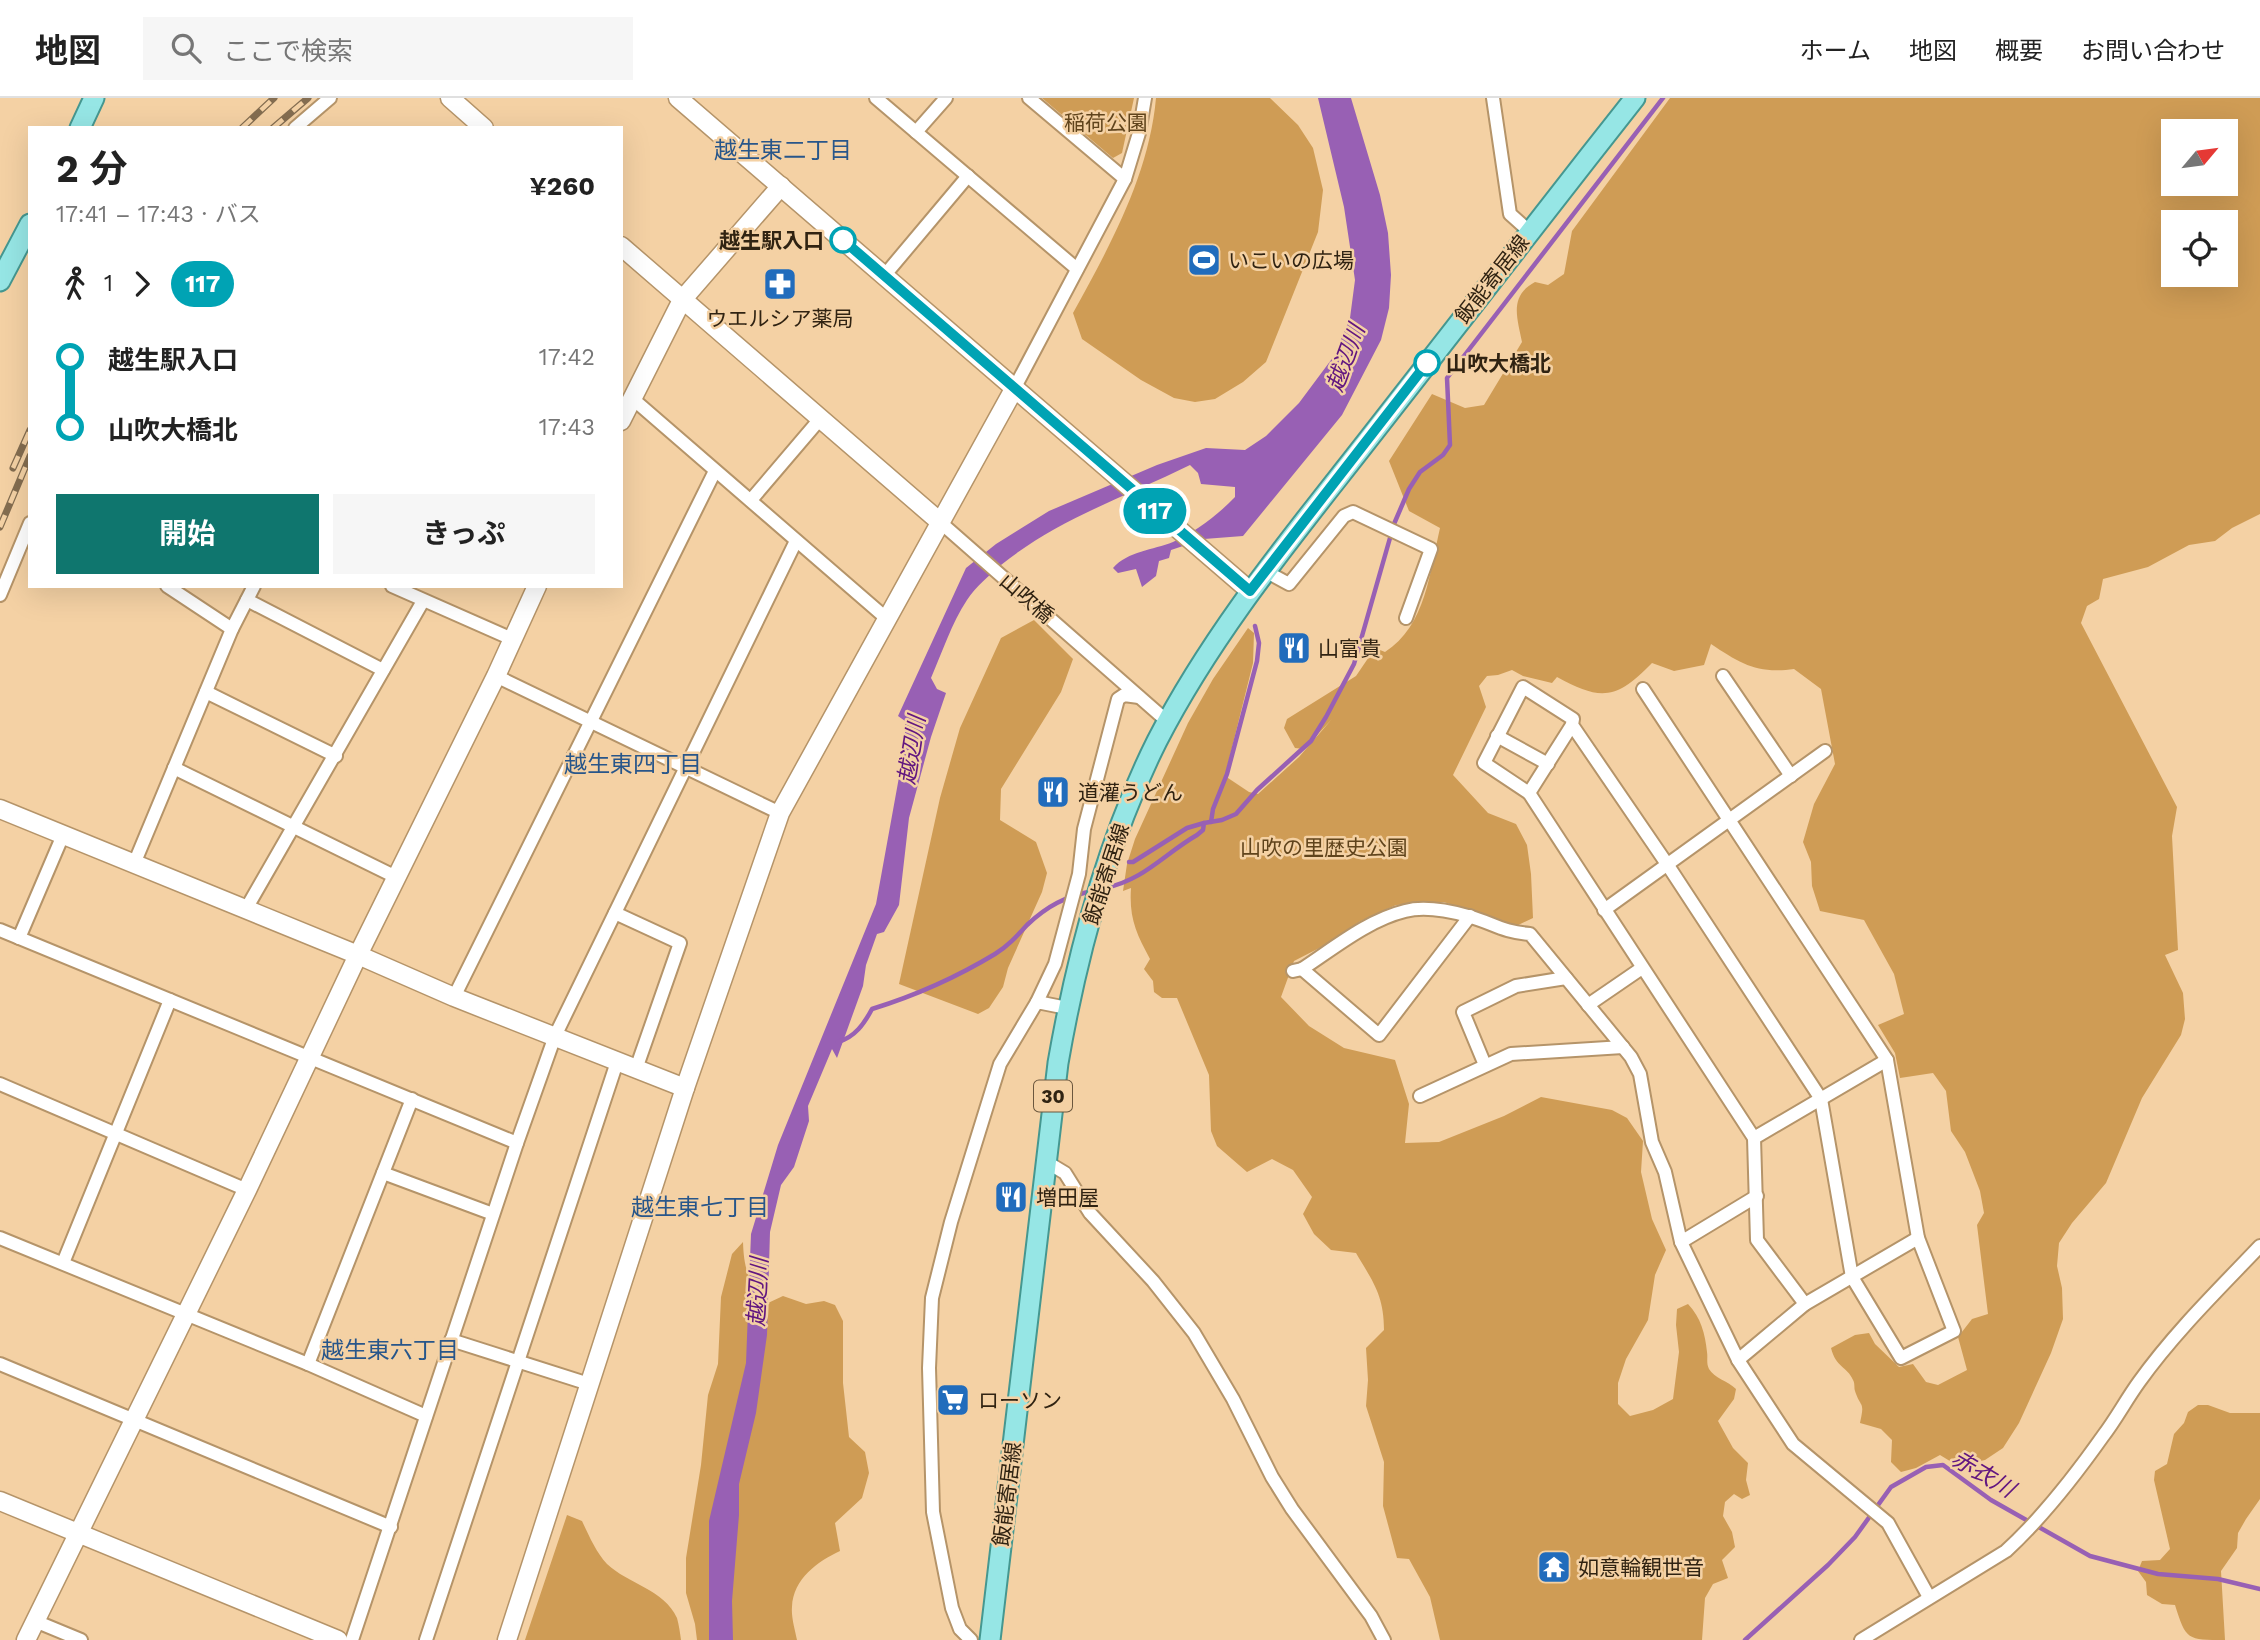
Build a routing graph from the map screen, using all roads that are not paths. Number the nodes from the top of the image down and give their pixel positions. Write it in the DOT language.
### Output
graph roads {
  1 [pos="94,98"];
  2 [pos="330,98"];
  3 [pos="450,98"];
  4 [pos="678,98"];
  5 [pos="876,98"];
  6 [pos="946,98"];
  7 [pos="1029,98"];
  8 [pos="1145,98"];
  9 [pos="1493,98"];
  10 [pos="1635,98"];
  11 [pos="81,126"];
  12 [pos="297,126"];
  13 [pos="482,126"];
  14 [pos="916,132"];
  15 [pos="968,176"];
  16 [pos="1125,179"];
  17 [pos="781,186"];
  18 [pos="28,227"];
  19 [pos="1530,231"];
  20 [pos="623,248"];
  21 [pos="5,265"];
  22 [pos="1077,269"];
  23 [pos="884,276"];
  24 [pos="0,281"];
  25 [pos="682,300"];
  26 [pos="1014,389"];
  27 [pos="633,399"];
  28 [pos="623,417"];
  29 [pos="820,419"];
  30 [pos="715,471"];
  31 [pos="751,499"];
  32 [pos="940,522"];
  33 [pos="28,529"];
  34 [pos="796,541"];
  35 [pos="1265,571"];
  36 [pos="170,588"];
  37 [pos="253,588"];
  38 [pos="396,588"];
  39 [pos="536,588"];
  40 [pos="1250,591"];
  41 [pos="0,595"];
  42 [pos="247,600"];
  43 [pos="423,601"];
  44 [pos="886,618"];
  45 [pos="1406,618"];
  46 [pos="232,629"];
  47 [pos="512,639"];
  48 [pos="383,670"];
  49 [pos="496,676"];
  50 [pos="1723,676"];
  51 [pos="1643,689"];
  52 [pos="206,692"];
  53 [pos="1139,696"];
  54 [pos="592,722"];
  55 [pos="1168,722"];
  56 [pos="1572,725"];
  57 [pos="1497,736"];
  58 [pos="1825,751"];
  59 [pos="336,755"];
  60 [pos="1548,764"];
  61 [pos="687,767"];
  62 [pos="174,768"];
  63 [pos="1791,776"];
  64 [pos="1529,793"];
  65 [pos="0,809"];
  66 [pos="780,813"];
  67 [pos="1729,820"];
  68 [pos="295,828"];
  69 [pos="63,835"];
  70 [pos="134,864"];
  71 [pos="1667,864"];
  72 [pos="398,878"];
  73 [pos="246,909"];
  74 [pos="1604,910"];
  75 [pos="615,913"];
  76 [pos="1470,916"];
  77 [pos="0,930"];
  78 [pos="19,938"];
  79 [pos="358,955"];
  80 [pos="1642,968"];
  81 [pos="1566,978"];
  82 [pos="454,997"];
  83 [pos="170,1000"];
  84 [pos="1037,1002"];
  85 [pos="1588,1005"];
  86 [pos="1067,1008"];
  87 [pos="555,1036"];
  88 [pos="1623,1048"];
  89 [pos="310,1058"];
  90 [pos="1887,1060"];
  91 [pos="617,1062"];
  92 [pos="1485,1065"];
  93 [pos="636,1069"];
  94 [pos="0,1084"];
  95 [pos="685,1088"];
  96 [pos="1420,1096"];
  97 [pos="1821,1099"];
  98 [pos="412,1100"];
  99 [pos="116,1133"];
  100 [pos="1754,1138"];
  101 [pos="517,1143"];
  102 [pos="1045,1161"];
  103 [pos="383,1173"];
  104 [pos="247,1190"];
  105 [pos="1757,1196"];
  106 [pos="493,1214"];
  107 [pos="0,1238"];
  108 [pos="1918,1238"];
  109 [pos="1681,1242"];
  110 [pos="2260,1246"];
  111 [pos="63,1263"];
  112 [pos="1852,1277"];
  113 [pos="1805,1304"];
  114 [pos="186,1314"];
  115 [pos="451,1340"];
  116 [pos="1738,1360"];
  117 [pos="518,1362"];
  118 [pos="0,1364"];
  119 [pos="307,1364"];
  120 [pos="589,1384"];
  121 [pos="426,1416"];
  122 [pos="133,1418"];
  123 [pos="0,1501"];
  124 [pos="391,1527"];
  125 [pos="78,1532"];
  126 [pos="1929,1597"];
  127 [pos="35,1621"];
  128 [pos="26,1640"];
  129 [pos="81,1640"];
  130 [pos="338,1640"];
  131 [pos="352,1640"];
  132 [pos="426,1640"];
  133 [pos="507,1640"];
  134 [pos="971,1640"];
  135 [pos="990,1640"];
  136 [pos="1384,1640"];
  137 [pos="1861,1640"];
  1 -- 11 [label="main road"];
  2 -- 12 [label="street"];
  3 -- 13 [label="street"];
  4 -- 17 [label="street"];
  5 -- 14 [label="street"];
  6 -- 14 [label="street"];
  7 -- 16 [label="street"];
  8 -- 16 [label="street"];
  9 -- 19 [label="street"];
  10 -- 19 [label="main road, 飯能寄居線 / 30"];
  14 -- 15 [label="street"];
  15 -- 22 [label="street"];
  15 -- 23 [label="street"];
  16 -- 22 [label="street"];
  17 -- 23 [label="street"];
  17 -- 25 [label="street"];
  18 -- 21 [label="main road"];
  19 -- 35 [label="main road, 飯能寄居線 / 30"];
  20 -- 25 [label="street"];
  21 -- 24 [label="main road"];
  22 -- 26 [label="street"];
  23 -- 26 [label="street"];
  25 -- 27 [label="street"];
  25 -- 29 [label="street"];
  26 -- 32 [label="street"];
  26 -- 40 [label="street"];
  27 -- 28 [label="street"];
  27 -- 30 [label="street"];
  29 -- 31 [label="street"];
  29 -- 32 [label="street"];
  30 -- 31 [label="street"];
  30 -- 54 [label="street"];
  31 -- 34 [label="street"];
  32 -- 44 [label="street"];
  32 -- 53 [label="street, 山吹橋"];
  33 -- 41 [label="street"];
  34 -- 44 [label="street"];
  34 -- 61 [label="street"];
  35 -- 40 [label="main road, 飯能寄居線 / 30"];
  35 -- 45 [label="street"];
  36 -- 46 [label="street"];
  37 -- 42 [label="street"];
  38 -- 43 [label="street"];
  39 -- 47 [label="street"];
  40 -- 55 [label="main road, 飯能寄居線 / 30"];
  42 -- 46 [label="street"];
  42 -- 48 [label="street"];
  43 -- 47 [label="street"];
  43 -- 48 [label="street"];
  44 -- 66 [label="street"];
  46 -- 52 [label="street"];
  47 -- 49 [label="street"];
  48 -- 59 [label="street"];
  49 -- 54 [label="street"];
  49 -- 72 [label="street"];
  50 -- 63 [label="street"];
  51 -- 67 [label="street"];
  52 -- 59 [label="street"];
  52 -- 62 [label="street"];
  53 -- 55 [label="street, 山吹橋"];
  53 -- 84 [label="street"];
  54 -- 61 [label="street"];
  54 -- 82 [label="street"];
  55 -- 86 [label="main road, 飯能寄居線 / 30"];
  56 -- 57 [label="street"];
  56 -- 60 [label="street"];
  56 -- 71 [label="street"];
  57 -- 60 [label="street"];
  57 -- 64 [label="street"];
  58 -- 63 [label="street"];
  59 -- 68 [label="street"];
  60 -- 64 [label="street"];
  61 -- 66 [label="street"];
  61 -- 75 [label="street"];
  62 -- 68 [label="street"];
  62 -- 70 [label="street"];
  63 -- 67 [label="street"];
  64 -- 74 [label="street"];
  65 -- 69 [label="street"];
  66 -- 95 [label="street"];
  67 -- 71 [label="street"];
  67 -- 90 [label="street"];
  68 -- 72 [label="street"];
  68 -- 73 [label="street"];
  69 -- 70 [label="street"];
  69 -- 78 [label="street"];
  70 -- 73 [label="street"];
  71 -- 74 [label="street"];
  71 -- 97 [label="street"];
  72 -- 79 [label="street"];
  73 -- 79 [label="street"];
  74 -- 80 [label="street"];
  75 -- 87 [label="street"];
  75 -- 93 [label="street"];
  76 -- 76 [label="street"];
  76 -- 81 [label="street"];
  77 -- 78 [label="street"];
  78 -- 83 [label="street"];
  79 -- 82 [label="street"];
  79 -- 89 [label="street"];
  80 -- 85 [label="street"];
  80 -- 100 [label="street"];
  81 -- 85 [label="street"];
  81 -- 92 [label="street"];
  82 -- 87 [label="street"];
  83 -- 89 [label="street"];
  83 -- 99 [label="street"];
  84 -- 86 [label="street"];
  84 -- 134 [label="street"];
  85 -- 88 [label="street"];
  86 -- 102 [label="main road, 飯能寄居線 / 30"];
  87 -- 91 [label="street"];
  87 -- 101 [label="street"];
  88 -- 92 [label="street"];
  88 -- 109 [label="street"];
  89 -- 98 [label="street"];
  89 -- 104 [label="street"];
  90 -- 97 [label="street"];
  90 -- 108 [label="street"];
  91 -- 93 [label="street"];
  91 -- 117 [label="street"];
  92 -- 96 [label="street"];
  93 -- 95 [label="street"];
  94 -- 99 [label="street"];
  95 -- 120 [label="street"];
  97 -- 100 [label="street"];
  97 -- 112 [label="street"];
  98 -- 101 [label="street"];
  98 -- 103 [label="street"];
  99 -- 104 [label="street"];
  99 -- 111 [label="street"];
  100 -- 105 [label="street"];
  101 -- 106 [label="street"];
  102 -- 135 [label="main road, 飯能寄居線 / 30"];
  102 -- 136 [label="street"];
  103 -- 106 [label="street"];
  103 -- 119 [label="street"];
  104 -- 114 [label="street"];
  105 -- 109 [label="street"];
  105 -- 113 [label="street"];
  106 -- 115 [label="street"];
  107 -- 111 [label="street"];
  108 -- 112 [label="street"];
  108 -- 112 [label="street"];
  109 -- 116 [label="street"];
  110 -- 126 [label="street"];
  111 -- 114 [label="street"];
  112 -- 113 [label="street"];
  113 -- 116 [label="street"];
  114 -- 119 [label="street"];
  114 -- 122 [label="street"];
  115 -- 117 [label="street"];
  115 -- 121 [label="street"];
  116 -- 126 [label="street"];
  117 -- 120 [label="street"];
  117 -- 132 [label="street"];
  118 -- 122 [label="street"];
  119 -- 121 [label="street"];
  120 -- 133 [label="street"];
  121 -- 124 [label="street"];
  122 -- 124 [label="street"];
  122 -- 125 [label="street"];
  123 -- 125 [label="street"];
  124 -- 131 [label="street"];
  125 -- 127 [label="street"];
  125 -- 130 [label="street"];
  126 -- 137 [label="street"];
  127 -- 128 [label="street"];
  127 -- 129 [label="street"];
}
